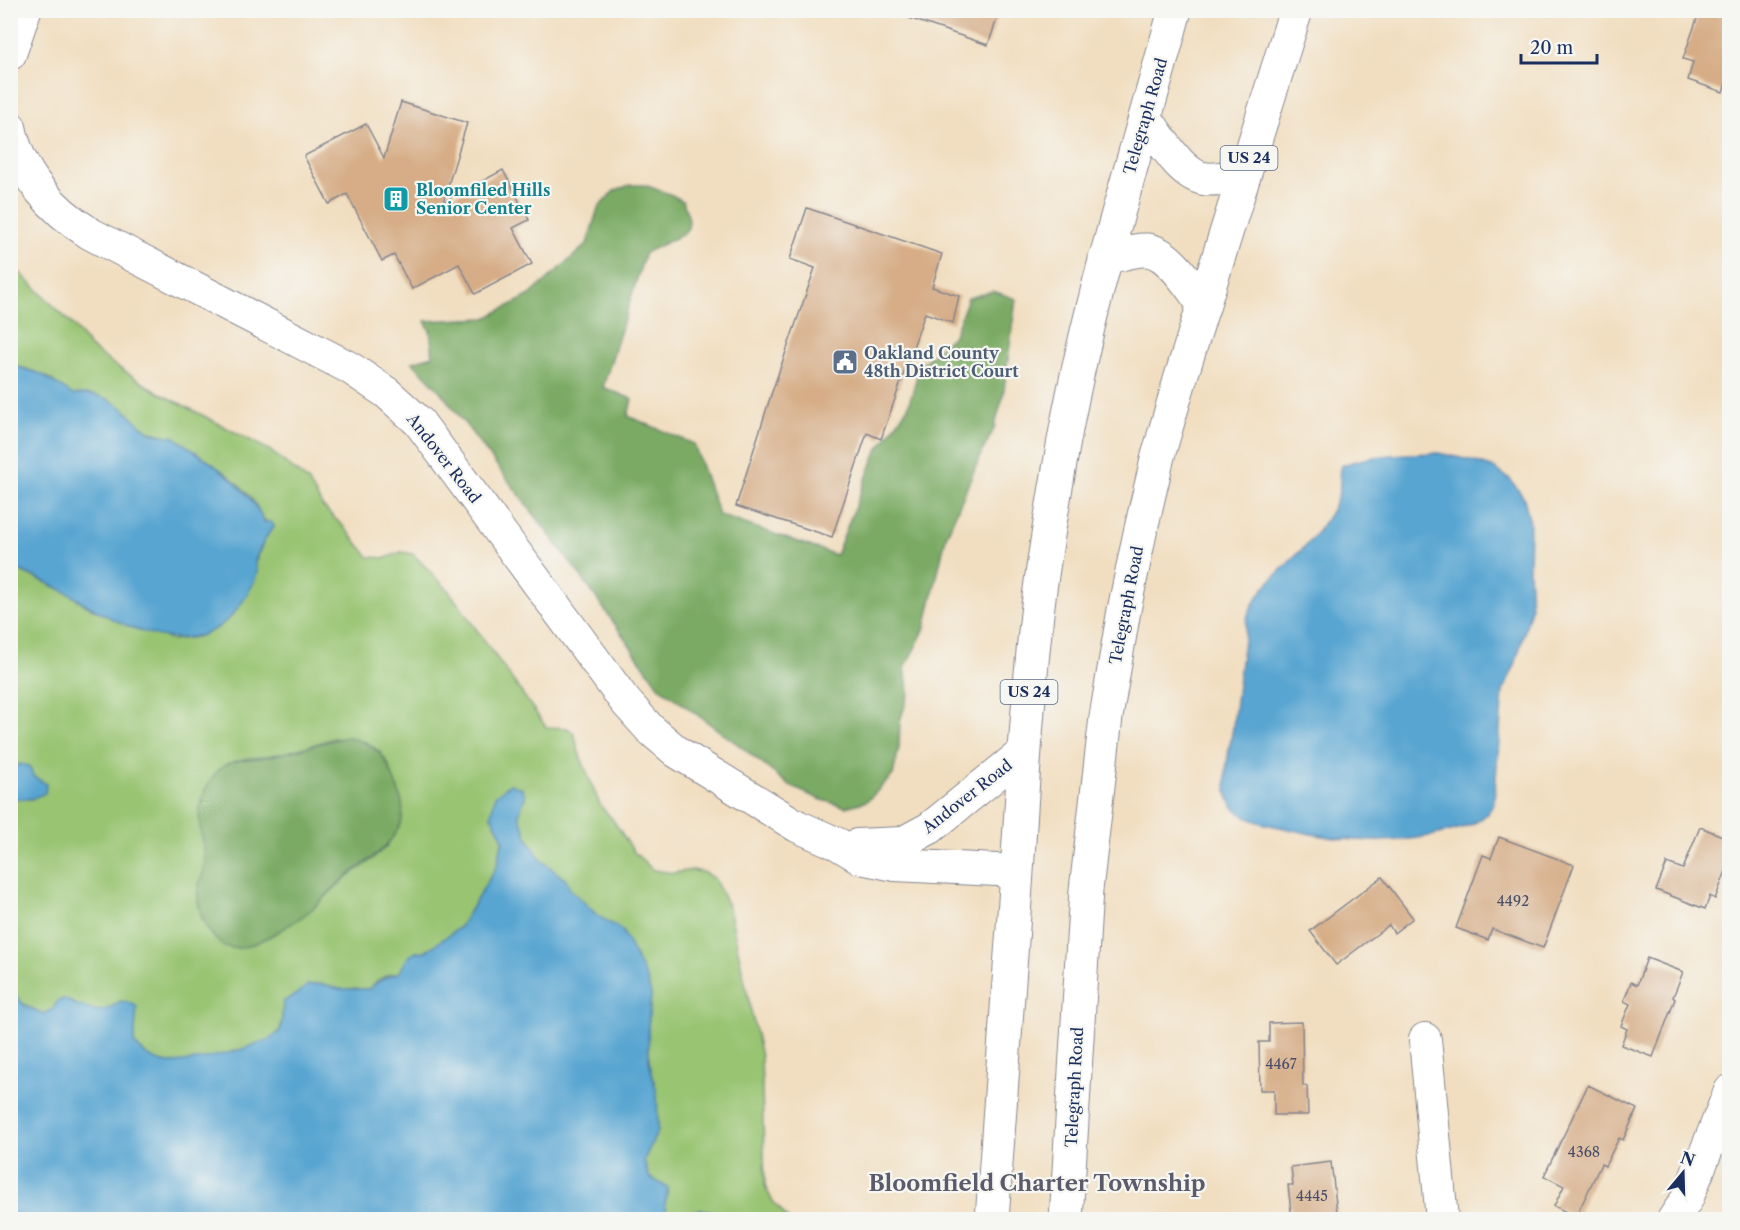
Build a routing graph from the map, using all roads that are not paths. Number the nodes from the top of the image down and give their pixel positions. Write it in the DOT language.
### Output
graph roads {
  1 [pos="25,10"];
  2 [pos="1175,10"];
  3 [pos="1296,10"];
  4 [pos="10,54"];
  5 [pos="1146,119"];
  6 [pos="10,127"];
  7 [pos="1244,174"];
  8 [pos="1105,258"];
  9 [pos="1204,305"];
  10 [pos="1024,752"];
  11 [pos="838,844"];
  12 [pos="1017,871"];
  13 [pos="1425,1040"];
  14 [pos="1730,1091"];
  15 [pos="992,1220"];
  16 [pos="1066,1220"];
  17 [pos="1442,1220"];
  18 [pos="1673,1220"];
  1 -- 4 [label="street"];
  2 -- 5 [label="highway, Telegraph Road / US 24"];
  3 -- 7 [label="highway, Telegraph Road / US 24"];
  5 -- 7 [label="highway"];
  5 -- 8 [label="highway, Telegraph Road / US 24"];
  6 -- 11 [label="street, Andover Road"];
  7 -- 9 [label="highway, Telegraph Road / US 24"];
  8 -- 9 [label="highway"];
  8 -- 10 [label="highway, Telegraph Road / US 24"];
  9 -- 16 [label="highway, Telegraph Road / US 24"];
  10 -- 11 [label="street, Andover Road"];
  10 -- 12 [label="highway, Telegraph Road / US 24"];
  11 -- 12 [label="street, Andover Road"];
  12 -- 15 [label="highway, Telegraph Road / US 24"];
  13 -- 17 [label="street"];
  14 -- 18 [label="street"];
}
